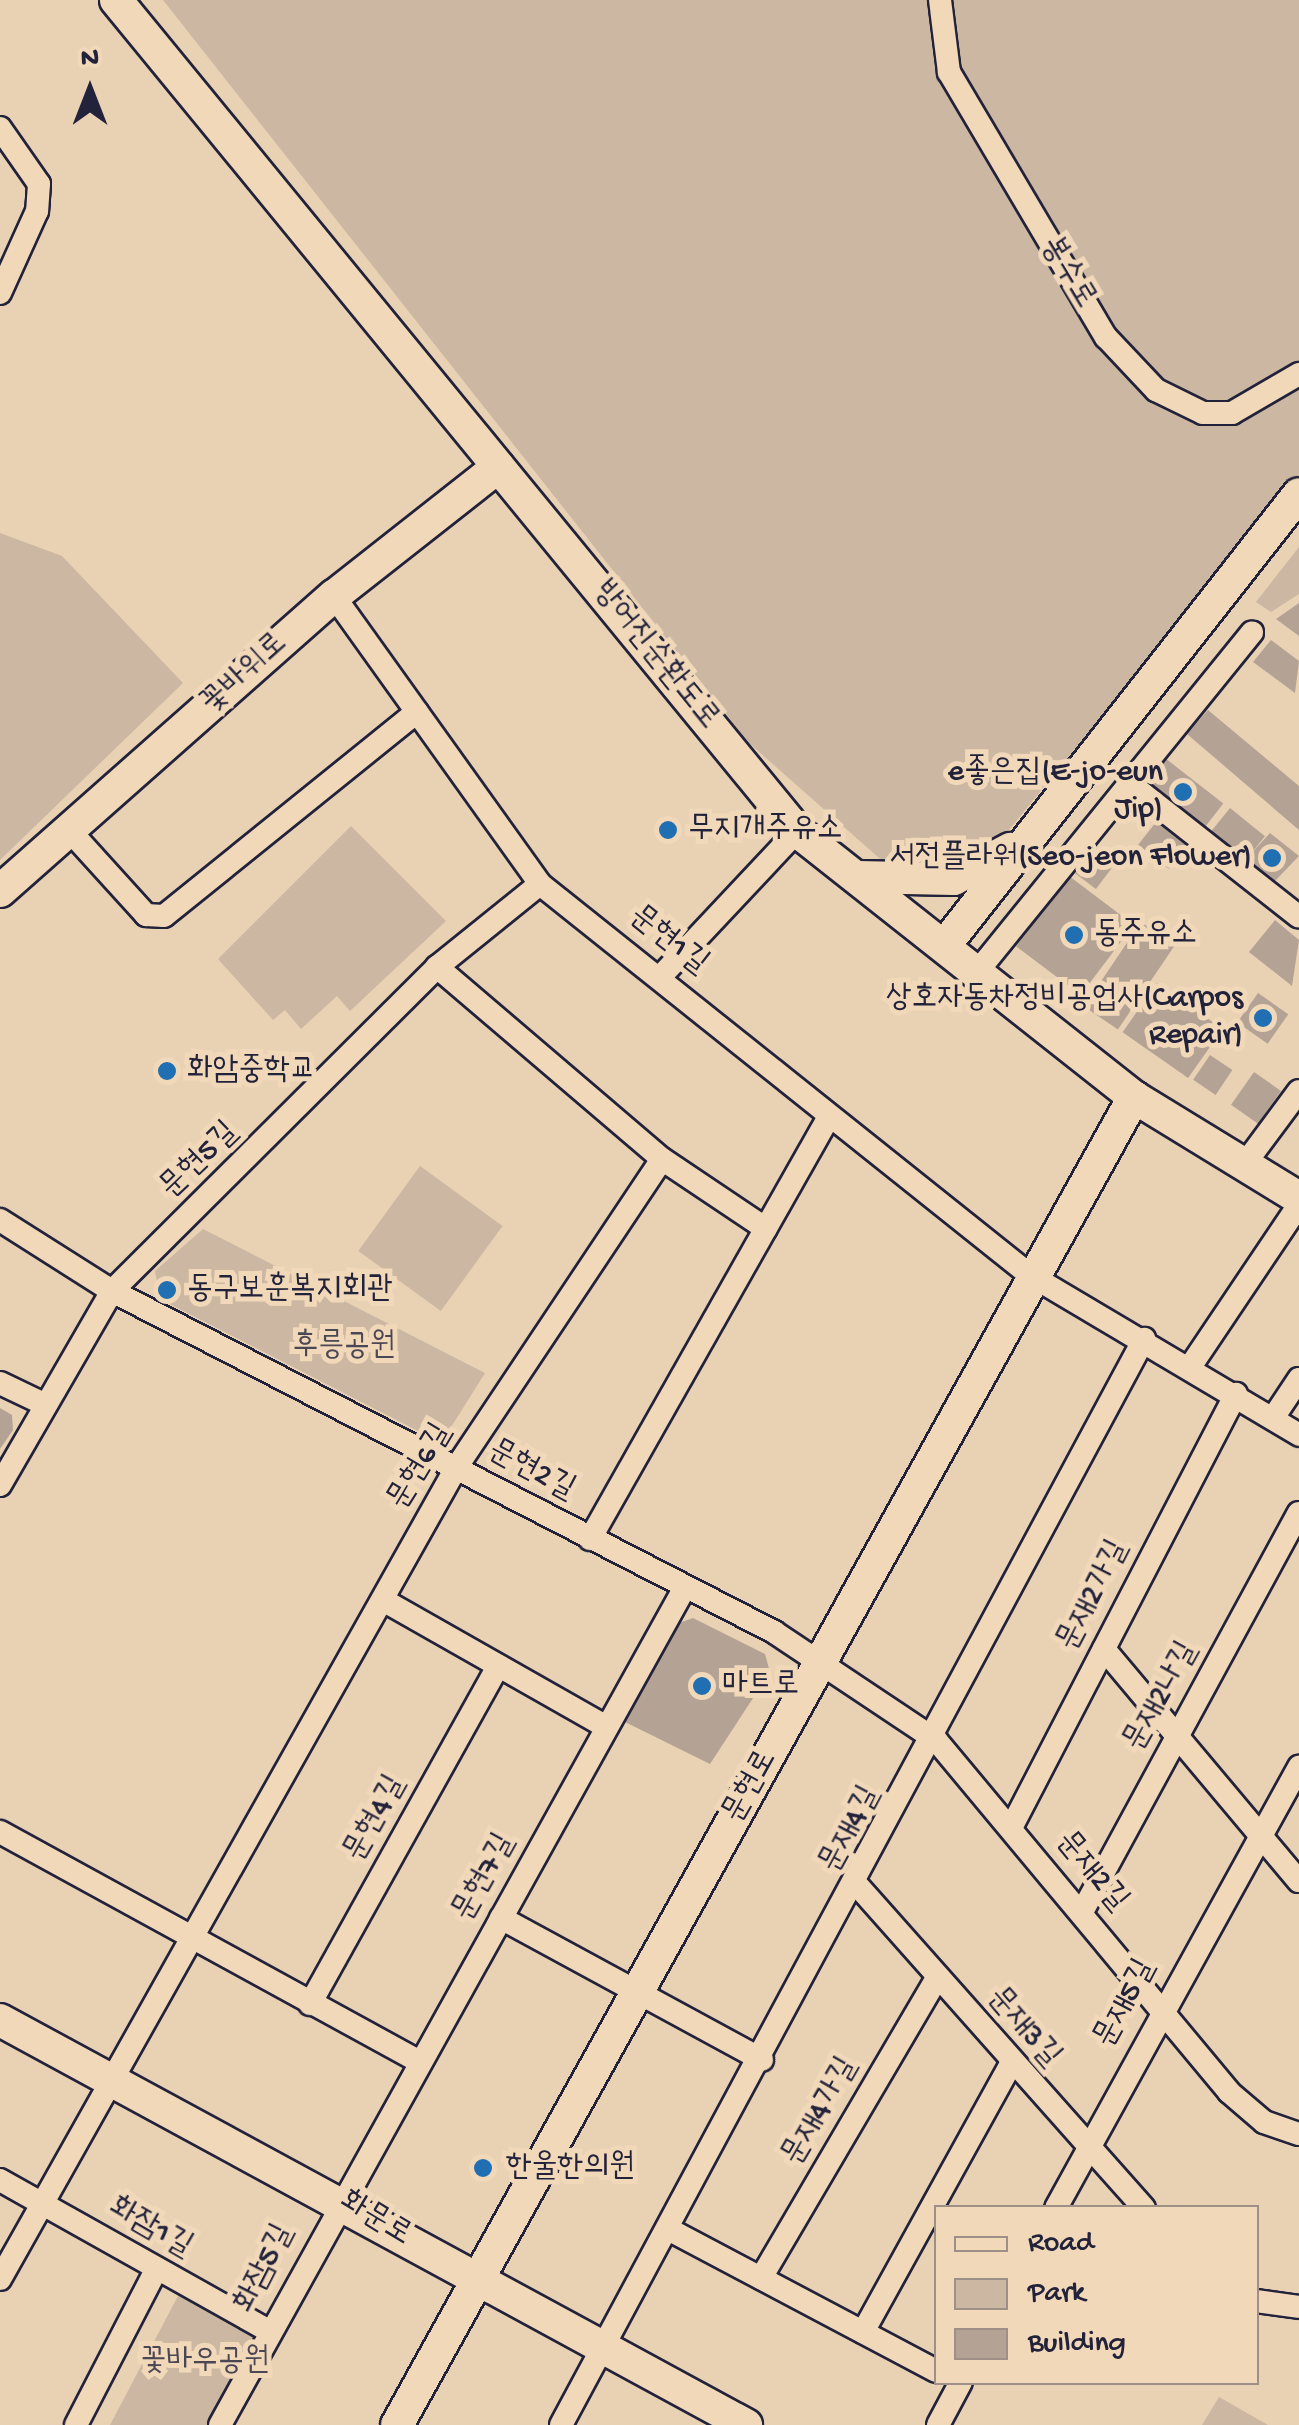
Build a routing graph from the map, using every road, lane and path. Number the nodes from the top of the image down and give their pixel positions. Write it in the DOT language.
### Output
graph roads {
  1 [pos="116,0"];
  2 [pos="940,0"];
  3 [pos="0,128"];
  4 [pos="0,293"];
  5 [pos="1299,374"];
  6 [pos="498,467"];
  7 [pos="1294,502"];
  8 [pos="334,596"];
  9 [pos="1252,632"];
  10 [pos="417,712"];
  11 [pos="1129,784"];
  12 [pos="1042,819"];
  13 [pos="69,830"];
  14 [pos="797,832"];
  15 [pos="856,877"];
  16 [pos="540,884"];
  17 [pos="0,891"];
  18 [pos="1299,917"];
  19 [pos="946,946"];
  20 [pos="438,967"];
  21 [pos="977,972"];
  22 [pos="662,975"];
  23 [pos="1299,1091"];
  24 [pos="1134,1097"];
  25 [pos="830,1117"];
  26 [pos="662,1160"];
  27 [pos="1244,1164"];
  28 [pos="1299,1202"];
  29 [pos="0,1220"];
  30 [pos="766,1228"];
  31 [pos="1030,1275"];
  32 [pos="112,1291"];
  33 [pos="1144,1339"];
  34 [pos="1192,1364"];
  35 [pos="1299,1380"];
  36 [pos="0,1383"];
  37 [pos="1236,1394"];
  38 [pos="44,1404"];
  39 [pos="1273,1418"];
  40 [pos="1299,1434"];
  41 [pos="456,1468"];
  42 [pos="0,1486"];
  43 [pos="1299,1513"];
  44 [pos="590,1539"];
  45 [pos="684,1589"];
  46 [pos="383,1600"];
  47 [pos="1104,1648"];
  48 [pos="498,1666"];
  49 [pos="816,1668"];
  50 [pos="607,1727"];
  51 [pos="1178,1735"];
  52 [pos="936,1740"];
  53 [pos="1299,1766"];
  54 [pos="1011,1828"];
  55 [pos="0,1832"];
  56 [pos="1260,1835"];
  57 [pos="1299,1881"];
  58 [pos="858,1886"];
  59 [pos="1082,1912"];
  60 [pos="501,1918"];
  61 [pos="193,1941"];
  62 [pos="937,1978"];
  63 [pos="640,1990"];
  64 [pos="310,2004"];
  65 [pos="1161,2004"];
  66 [pos="0,2020"];
  67 [pos="762,2060"];
  68 [pos="420,2062"];
  69 [pos="1011,2064"];
  70 [pos="115,2080"];
  71 [pos="1299,2134"];
  72 [pos="1087,2151"];
  73 [pos="0,2180"];
  74 [pos="339,2197"];
  75 [pos="41,2202"];
  76 [pos="1058,2205"];
  77 [pos="1141,2205"];
  78 [pos="668,2229"];
  79 [pos="156,2270"];
  80 [pos="761,2278"];
  81 [pos="0,2279"];
  82 [pos="480,2281"];
  83 [pos="1259,2301"];
  84 [pos="1299,2307"];
  85 [pos="269,2330"];
  86 [pos="863,2332"];
  87 [pos="604,2346"];
  88 [pos="934,2370"];
  89 [pos="959,2385"];
  90 [pos="76,2425"];
  91 [pos="220,2425"];
  92 [pos="397,2425"];
  93 [pos="561,2425"];
  94 [pos="746,2425"];
  95 [pos="938,2425"];
  1 -- 6 [label="street, 방어진순환도로"];
  2 -- 5 [label="street, 봉수로"];
  3 -- 4 [label="street"];
  6 -- 8 [label="street, 꽃바위로"];
  6 -- 14 [label="street, 방어진순환도로"];
  7 -- 12 [label="street"];
  8 -- 10 [label="street, 문현1길"];
  8 -- 13 [label="street, 꽃바위로"];
  9 -- 11 [label="street"];
  10 -- 13 [label="street"];
  10 -- 16 [label="street, 문현1길"];
  11 -- 18 [label="street"];
  11 -- 21 [label="street"];
  12 -- 15 [label="street"];
  12 -- 19 [label="street"];
  13 -- 17 [label="street, 꽃바위로"];
  14 -- 15 [label="street, 방어진순환도로"];
  14 -- 22 [label="street"];
  15 -- 19 [label="street, 방어진순환도로"];
  16 -- 20 [label="street, 문현5길"];
  16 -- 22 [label="street, 문현1길"];
  19 -- 21 [label="street, 방어진순환도로"];
  20 -- 26 [label="street"];
  20 -- 32 [label="street, 문현5길"];
  21 -- 24 [label="street, 방어진순환도로"];
  22 -- 25 [label="street, 문현1길"];
  23 -- 27 [label="street"];
  24 -- 27 [label="street, 방어진순환도로"];
  24 -- 31 [label="street, 문현로"];
  25 -- 30 [label="street"];
  25 -- 31 [label="street, 문현1길"];
  26 -- 30 [label="street"];
  26 -- 41 [label="street, 문현6길"];
  27 -- 28 [label="street, 방어진순환도로"];
  28 -- 34 [label="street"];
  29 -- 32 [label="street, 문현2길"];
  30 -- 44 [label="street"];
  31 -- 33 [label="street, 문현1길"];
  31 -- 49 [label="street, 문현로"];
  32 -- 38 [label="street, 문현5길"];
  32 -- 41 [label="street, 문현2길"];
  33 -- 34 [label="street, 문현1길"];
  33 -- 52 [label="street, 문재4길"];
  34 -- 37 [label="street, 문현1길"];
  35 -- 39 [label="street"];
  36 -- 38 [label="street"];
  37 -- 39 [label="street, 문현1길"];
  37 -- 47 [label="street, 문재2가길"];
  38 -- 42 [label="street, 문현5길"];
  39 -- 40 [label="street, 문현1길"];
  41 -- 44 [label="street, 문현2길"];
  41 -- 46 [label="street, 문현6길"];
  43 -- 51 [label="street, 문재2나길"];
  44 -- 45 [label="street, 문현2길"];
  45 -- 49 [label="street, 문현2길"];
  45 -- 50 [label="street, 문현7길"];
  46 -- 48 [label="street"];
  46 -- 61 [label="street, 문현6길"];
  47 -- 51 [label="street"];
  47 -- 54 [label="street, 문재2가길"];
  48 -- 50 [label="street"];
  48 -- 64 [label="street, 문현4길"];
  49 -- 52 [label="street, 문재2길"];
  49 -- 63 [label="street, 문현로"];
  50 -- 60 [label="street, 문현7길"];
  51 -- 56 [label="street"];
  51 -- 59 [label="street, 문재2나길"];
  52 -- 54 [label="street, 문재2길"];
  52 -- 58 [label="street, 문재4길"];
  53 -- 56 [label="street, 문재5길"];
  54 -- 59 [label="street, 문재2길"];
  55 -- 61 [label="street"];
  56 -- 57 [label="street"];
  56 -- 65 [label="street, 문재5길"];
  58 -- 62 [label="street, 문재3길"];
  58 -- 67 [label="street, 문재4길"];
  59 -- 65 [label="street, 문재2길"];
  60 -- 63 [label="street"];
  60 -- 68 [label="street, 문현7길"];
  61 -- 64 [label="street"];
  61 -- 70 [label="street, 문현6길"];
  62 -- 69 [label="street, 문재3길"];
  62 -- 80 [label="street, 문재4가길"];
  63 -- 67 [label="street"];
  63 -- 82 [label="street, 문현로"];
  64 -- 68 [label="street"];
  65 -- 71 [label="street, 문재2길"];
  65 -- 72 [label="street, 문재5길"];
  66 -- 70 [label="street, 화문로"];
  67 -- 78 [label="street, 문재4길"];
  68 -- 74 [label="street, 문현7길"];
  69 -- 72 [label="street, 문재3길"];
  69 -- 86 [label="street"];
  70 -- 74 [label="street, 화문로"];
  70 -- 75 [label="street, 문현6길"];
  72 -- 76 [label="street, 문재5길"];
  72 -- 77 [label="street, 문재3길"];
  73 -- 75 [label="street, 화잠1길"];
  74 -- 82 [label="street, 화문로"];
  74 -- 85 [label="street, 화잠5길"];
  75 -- 79 [label="street, 화잠1길"];
  75 -- 81 [label="street, 문현6길"];
  78 -- 80 [label="street"];
  78 -- 87 [label="street, 문재4길"];
  79 -- 85 [label="street, 화잠1길"];
  79 -- 90 [label="street"];
  80 -- 86 [label="street"];
  82 -- 87 [label="street, 화문로"];
  82 -- 92 [label="street, 문현로"];
  83 -- 84 [label="street"];
  85 -- 91 [label="street, 화잠5길"];
  86 -- 88 [label="street"];
  87 -- 93 [label="street, 문재4길"];
  87 -- 94 [label="street, 화문로"];
  89 -- 95 [label="street"];
}
